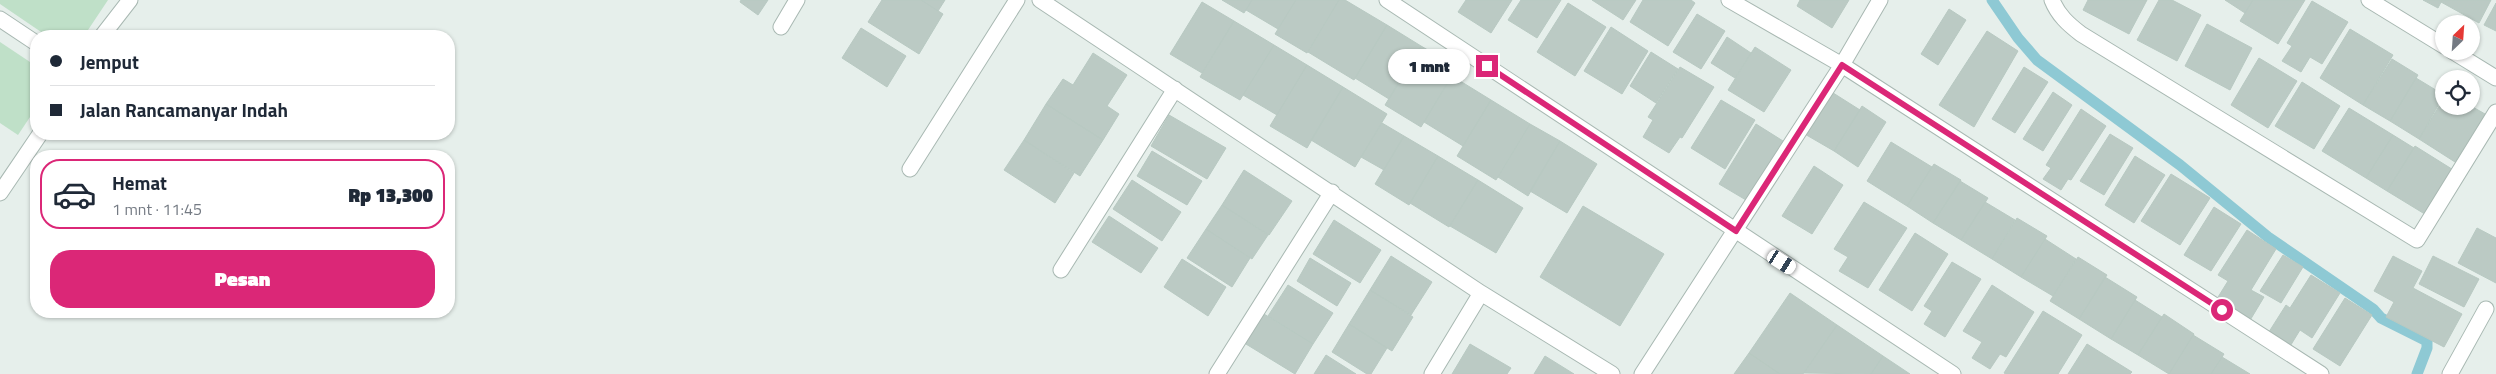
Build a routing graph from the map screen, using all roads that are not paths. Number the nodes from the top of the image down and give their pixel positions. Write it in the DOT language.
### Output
graph roads {
  1 [pos="130,0"];
  2 [pos="796,0"];
  3 [pos="1017,0"];
  4 [pos="1040,0"];
  5 [pos="1387,0"];
  6 [pos="1728,0"];
  7 [pos="1880,0"];
  8 [pos="2052,0"];
  9 [pos="2368,0"];
  10 [pos="0,19"];
  11 [pos="781,27"];
  12 [pos="107,30"];
  13 [pos="30,39"];
  14 [pos="2435,41"];
  15 [pos="2467,60"];
  16 [pos="1842,65"];
  17 [pos="2496,78"];
  18 [pos="1175,89"];
  19 [pos="2496,112"];
  20 [pos="36,140"];
  21 [pos="910,169"];
  22 [pos="1332,192"];
  23 [pos="0,193"];
  24 [pos="1736,231"];
  25 [pos="1061,270"];
  26 [pos="1481,293"];
  27 [pos="2486,309"];
  28 [pos="1217,374"];
  29 [pos="1432,374"];
  30 [pos="1612,374"];
  31 [pos="1642,374"];
  32 [pos="1953,374"];
  33 [pos="2321,374"];
  34 [pos="2450,374"];
  1 -- 12 [label="street"];
  2 -- 11 [label="street"];
  3 -- 21 [label="street"];
  4 -- 18 [label="street"];
  5 -- 24 [label="street"];
  6 -- 16 [label="street"];
  7 -- 16 [label="street"];
  8 -- 19 [label="street"];
  9 -- 14 [label="street"];
  10 -- 13 [label="street"];
  15 -- 17 [label="street"];
  16 -- 24 [label="street"];
  16 -- 33 [label="street"];
  18 -- 22 [label="street"];
  18 -- 25 [label="street"];
  20 -- 23 [label="street"];
  22 -- 26 [label="street"];
  22 -- 28 [label="street"];
  24 -- 31 [label="street"];
  24 -- 32 [label="street"];
  26 -- 29 [label="street"];
  26 -- 30 [label="street"];
  27 -- 34 [label="street"];
}
